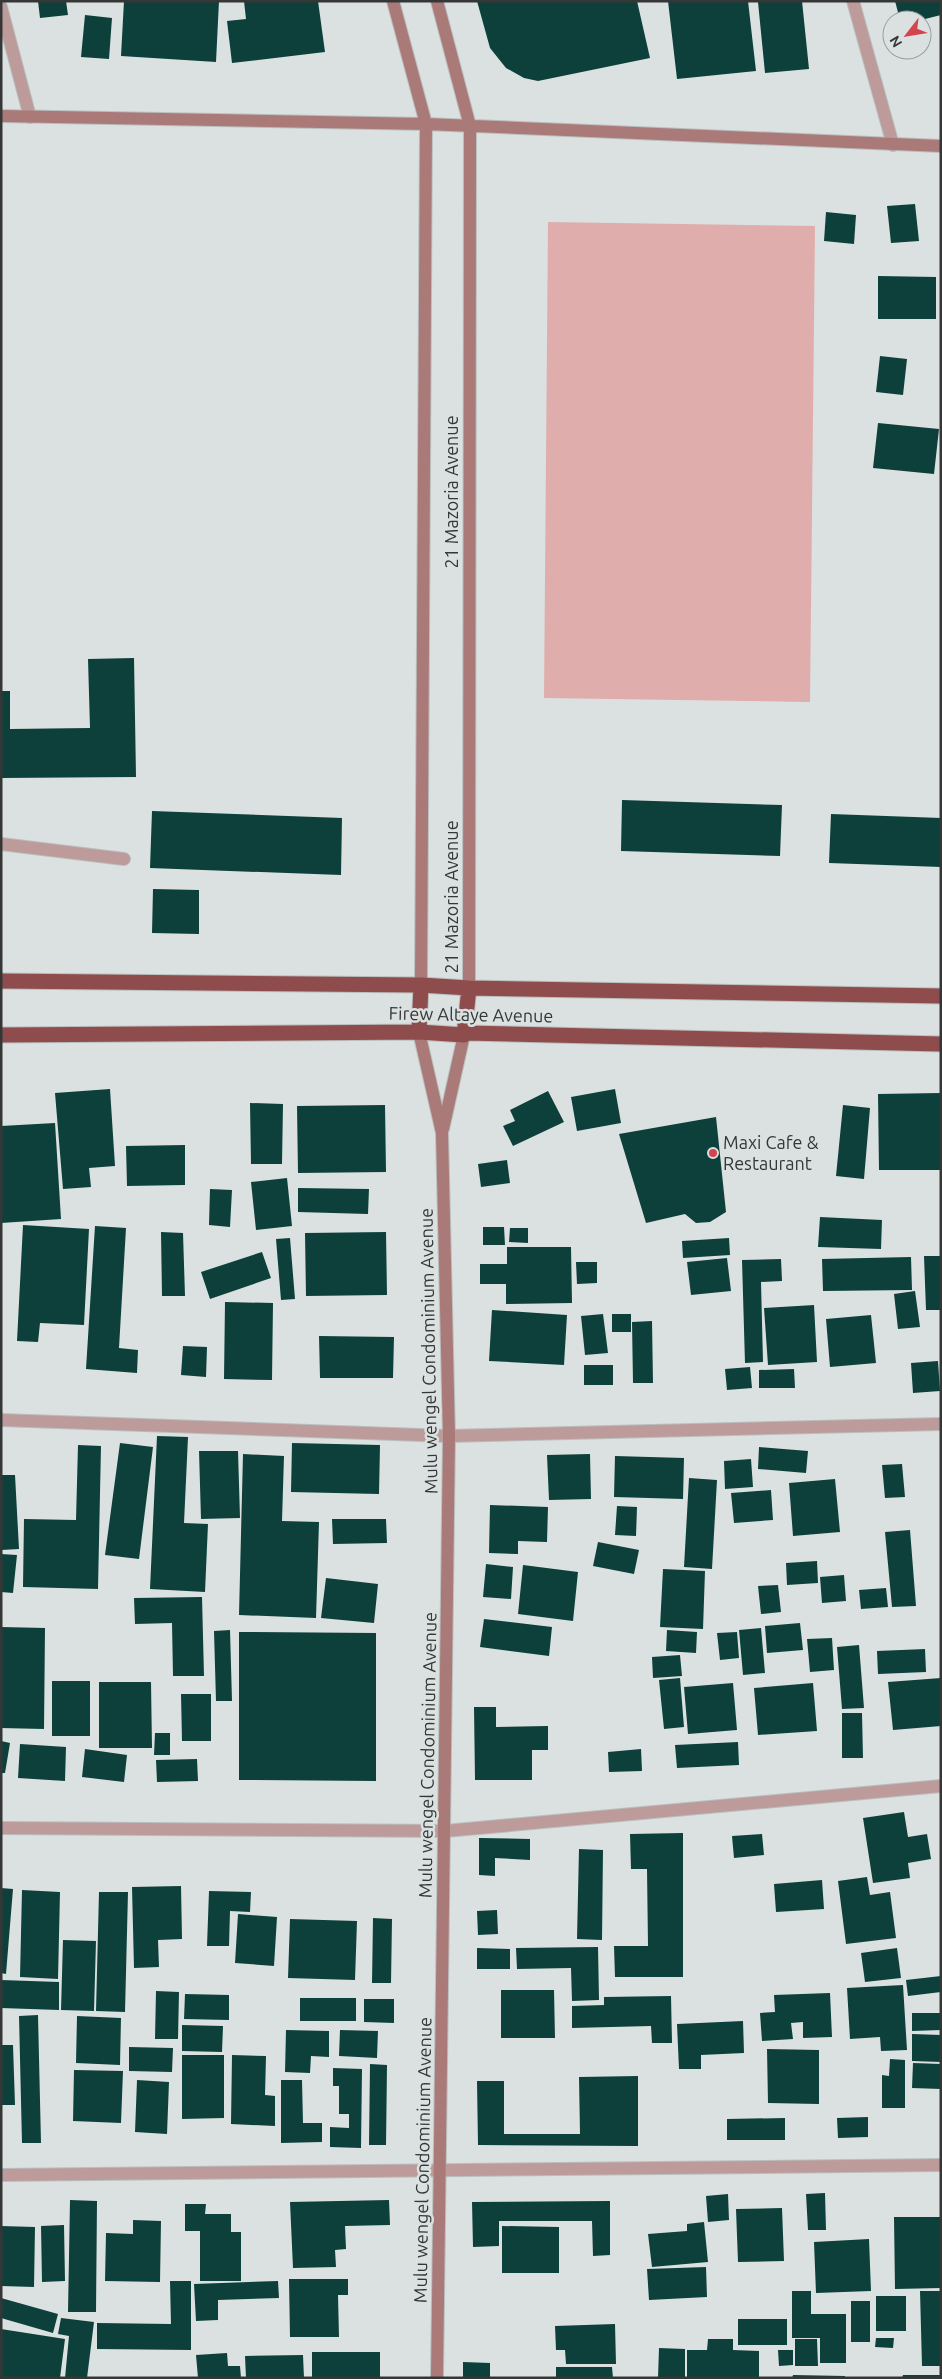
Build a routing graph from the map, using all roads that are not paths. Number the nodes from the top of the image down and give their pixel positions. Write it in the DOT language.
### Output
graph roads {
  1 [pos="393,1"];
  2 [pos="437,1"];
  3 [pos="853,1"];
  4 [pos="1,7"];
  5 [pos="1,116"];
  6 [pos="30,116"];
  7 [pos="426,124"];
  8 [pos="470,126"];
  9 [pos="893,145"];
  10 [pos="941,146"];
  11 [pos="1,844"];
  12 [pos="124,859"];
  13 [pos="1,981"];
  14 [pos="421,985"];
  15 [pos="470,988"];
  16 [pos="941,996"];
  17 [pos="419,1032"];
  18 [pos="1,1035"];
  19 [pos="464,1035"];
  20 [pos="941,1044"];
  21 [pos="442,1133"];
  22 [pos="1,1420"];
  23 [pos="941,1424"];
  24 [pos="449,1436"];
  25 [pos="941,1786"];
  26 [pos="1,1828"];
  27 [pos="445,1831"];
  28 [pos="941,2165"];
  29 [pos="441,2171"];
  30 [pos="1,2175"];
  31 [pos="437,2378"];
  1 -- 7 [label="main road, 21 Mazoria Avenue"];
  2 -- 8 [label="main road, 21 Mazoria Avenue"];
  3 -- 9 [label="street"];
  4 -- 6 [label="street"];
  5 -- 6 [label="main road"];
  6 -- 7 [label="main road"];
  7 -- 8 [label="main road"];
  7 -- 14 [label="main road, 21 Mazoria Avenue"];
  8 -- 9 [label="main road"];
  8 -- 15 [label="main road, 21 Mazoria Avenue"];
  9 -- 10 [label="main road"];
  11 -- 12 [label="street"];
  13 -- 14 [label="highway, Firew Altaye Avenue"];
  14 -- 15 [label="highway, Firew Altaye Avenue"];
  14 -- 17 [label="highway"];
  15 -- 16 [label="highway, Firew Altaye Avenue"];
  15 -- 19 [label="highway"];
  17 -- 18 [label="highway, Firew Altaye Avenue"];
  17 -- 19 [label="highway, Firew Altaye Avenue"];
  17 -- 21 [label="main road"];
  19 -- 20 [label="highway, Firew Altaye Avenue"];
  19 -- 21 [label="main road"];
  21 -- 24 [label="main road, Mulu wengel Condominium Avenue"];
  22 -- 24 [label="street"];
  23 -- 24 [label="street"];
  24 -- 27 [label="main road, Mulu wengel Condominium Avenue"];
  25 -- 27 [label="street"];
  26 -- 27 [label="street"];
  27 -- 29 [label="main road, Mulu wengel Condominium Avenue"];
  28 -- 29 [label="street"];
  29 -- 30 [label="street"];
  29 -- 31 [label="main road, Mulu wengel Condominium Avenue"];
}
